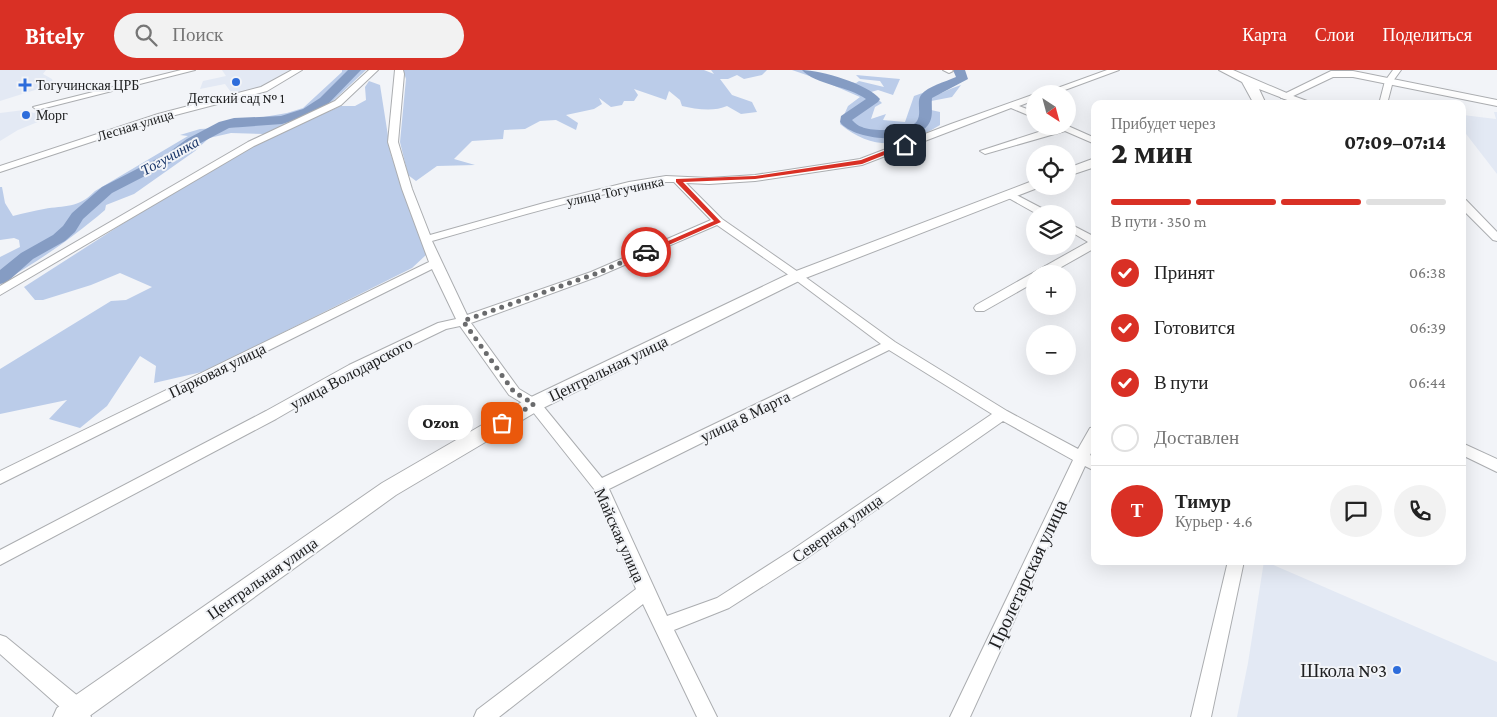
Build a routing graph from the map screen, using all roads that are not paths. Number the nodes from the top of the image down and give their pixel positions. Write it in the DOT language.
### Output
graph roads {
  1 [pos="191,70"];
  2 [pos="298,70"];
  3 [pos="374,70"];
  4 [pos="399,70"];
  5 [pos="1114,70"];
  6 [pos="1224,70"];
  7 [pos="1397,70"];
  8 [pos="1351,72"];
  9 [pos="1246,79"];
  10 [pos="1390,81"];
  11 [pos="1071,85"];
  12 [pos="1254,90"];
  13 [pos="1285,96"];
  14 [pos="1258,100"];
  15 [pos="1276,100"];
  16 [pos="1296,100"];
  17 [pos="1382,100"];
  18 [pos="1026,101"];
  19 [pos="1497,103"];
  20 [pos="1014,106"];
  21 [pos="38,107"];
  22 [pos="1026,111"];
  23 [pos="1076,133"];
  24 [pos="1037,135"];
  25 [pos="1091,139"];
  26 [pos="985,151"];
  27 [pos="1091,163"];
  28 [pos="0,169"];
  29 [pos="1076,169"];
  30 [pos="678,181"];
  31 [pos="1026,187"];
  32 [pos="1009,194"];
  33 [pos="1029,205"];
  34 [pos="1466,206"];
  35 [pos="718,222"];
  36 [pos="1076,231"];
  37 [pos="1497,238"];
  38 [pos="427,240"];
  39 [pos="1091,240"];
  40 [pos="1091,244"];
  41 [pos="434,263"];
  42 [pos="1055,265"];
  43 [pos="797,276"];
  44 [pos="1026,282"];
  45 [pos="0,291"];
  46 [pos="980,308"];
  47 [pos="463,321"];
  48 [pos="890,344"];
  49 [pos="534,404"];
  50 [pos="1002,414"];
  51 [pos="1091,449"];
  52 [pos="1466,450"];
  53 [pos="1088,461"];
  54 [pos="1497,466"];
  55 [pos="0,478"];
  56 [pos="600,486"];
  57 [pos="0,558"];
  58 [pos="1235,565"];
  59 [pos="646,592"];
  60 [pos="663,626"];
  61 [pos="0,642"];
  62 [pos="75,714"];
  63 [pos="484,717"];
  64 [pos="707,717"];
  65 [pos="960,717"];
  66 [pos="1200,717"];
  1 -- 21 [label="street"];
  2 -- 28 [label="street, Лесная улица"];
  3 -- 45 [label="street"];
  4 -- 38 [label="street, Майская улица"];
  5 -- 11 [label="street"];
  6 -- 9 [label="main road"];
  7 -- 10 [label="street"];
  8 -- 10 [label="street"];
  8 -- 13 [label="street"];
  9 -- 12 [label="main road"];
  9 -- 13 [label="main road"];
  10 -- 17 [label="street"];
  10 -- 19 [label="street"];
  12 -- 13 [label="main road"];
  12 -- 14 [label="main road"];
  13 -- 15 [label="main road"];
  13 -- 16 [label="street"];
  18 -- 20 [label="street, улица Тогучинка"];
  20 -- 22 [label="street"];
  20 -- 30 [label="street, улица Тогучинка"];
  23 -- 25 [label="street"];
  24 -- 26 [label="street"];
  27 -- 29 [label="main road"];
  30 -- 35 [label="street"];
  30 -- 38 [label="street, улица Тогучинка"];
  31 -- 32 [label="main road, Центральная улица"];
  32 -- 33 [label="street"];
  32 -- 43 [label="main road, Центральная улица"];
  34 -- 37 [label="street"];
  35 -- 43 [label="street"];
  35 -- 47 [label="street, улица Володарского"];
  36 -- 39 [label="street"];
  38 -- 41 [label="street, Майская улица"];
  40 -- 42 [label="street"];
  41 -- 47 [label="street, Майская улица"];
  41 -- 55 [label="street, Парковая улица"];
  43 -- 48 [label="street"];
  43 -- 49 [label="main road, Центральная улица"];
  44 -- 46 [label="street"];
  47 -- 49 [label="street, Майская улица"];
  47 -- 57 [label="street, улица Володарского"];
  48 -- 50 [label="street"];
  48 -- 56 [label="street, улица 8 Марта"];
  49 -- 56 [label="street, Майская улица"];
  49 -- 62 [label="main road, Центральная улица"];
  50 -- 53 [label="street"];
  50 -- 60 [label="street, Северная улица"];
  51 -- 53 [label="street, Пролетарская улица"];
  52 -- 54 [label="street"];
  53 -- 65 [label="street, Пролетарская улица"];
  56 -- 59 [label="street, Майская улица"];
  58 -- 66 [label="street"];
  59 -- 60 [label="street, Майская улица"];
  59 -- 63 [label="street"];
  60 -- 64 [label="street, Майская улица"];
  61 -- 62 [label="street"];
}
